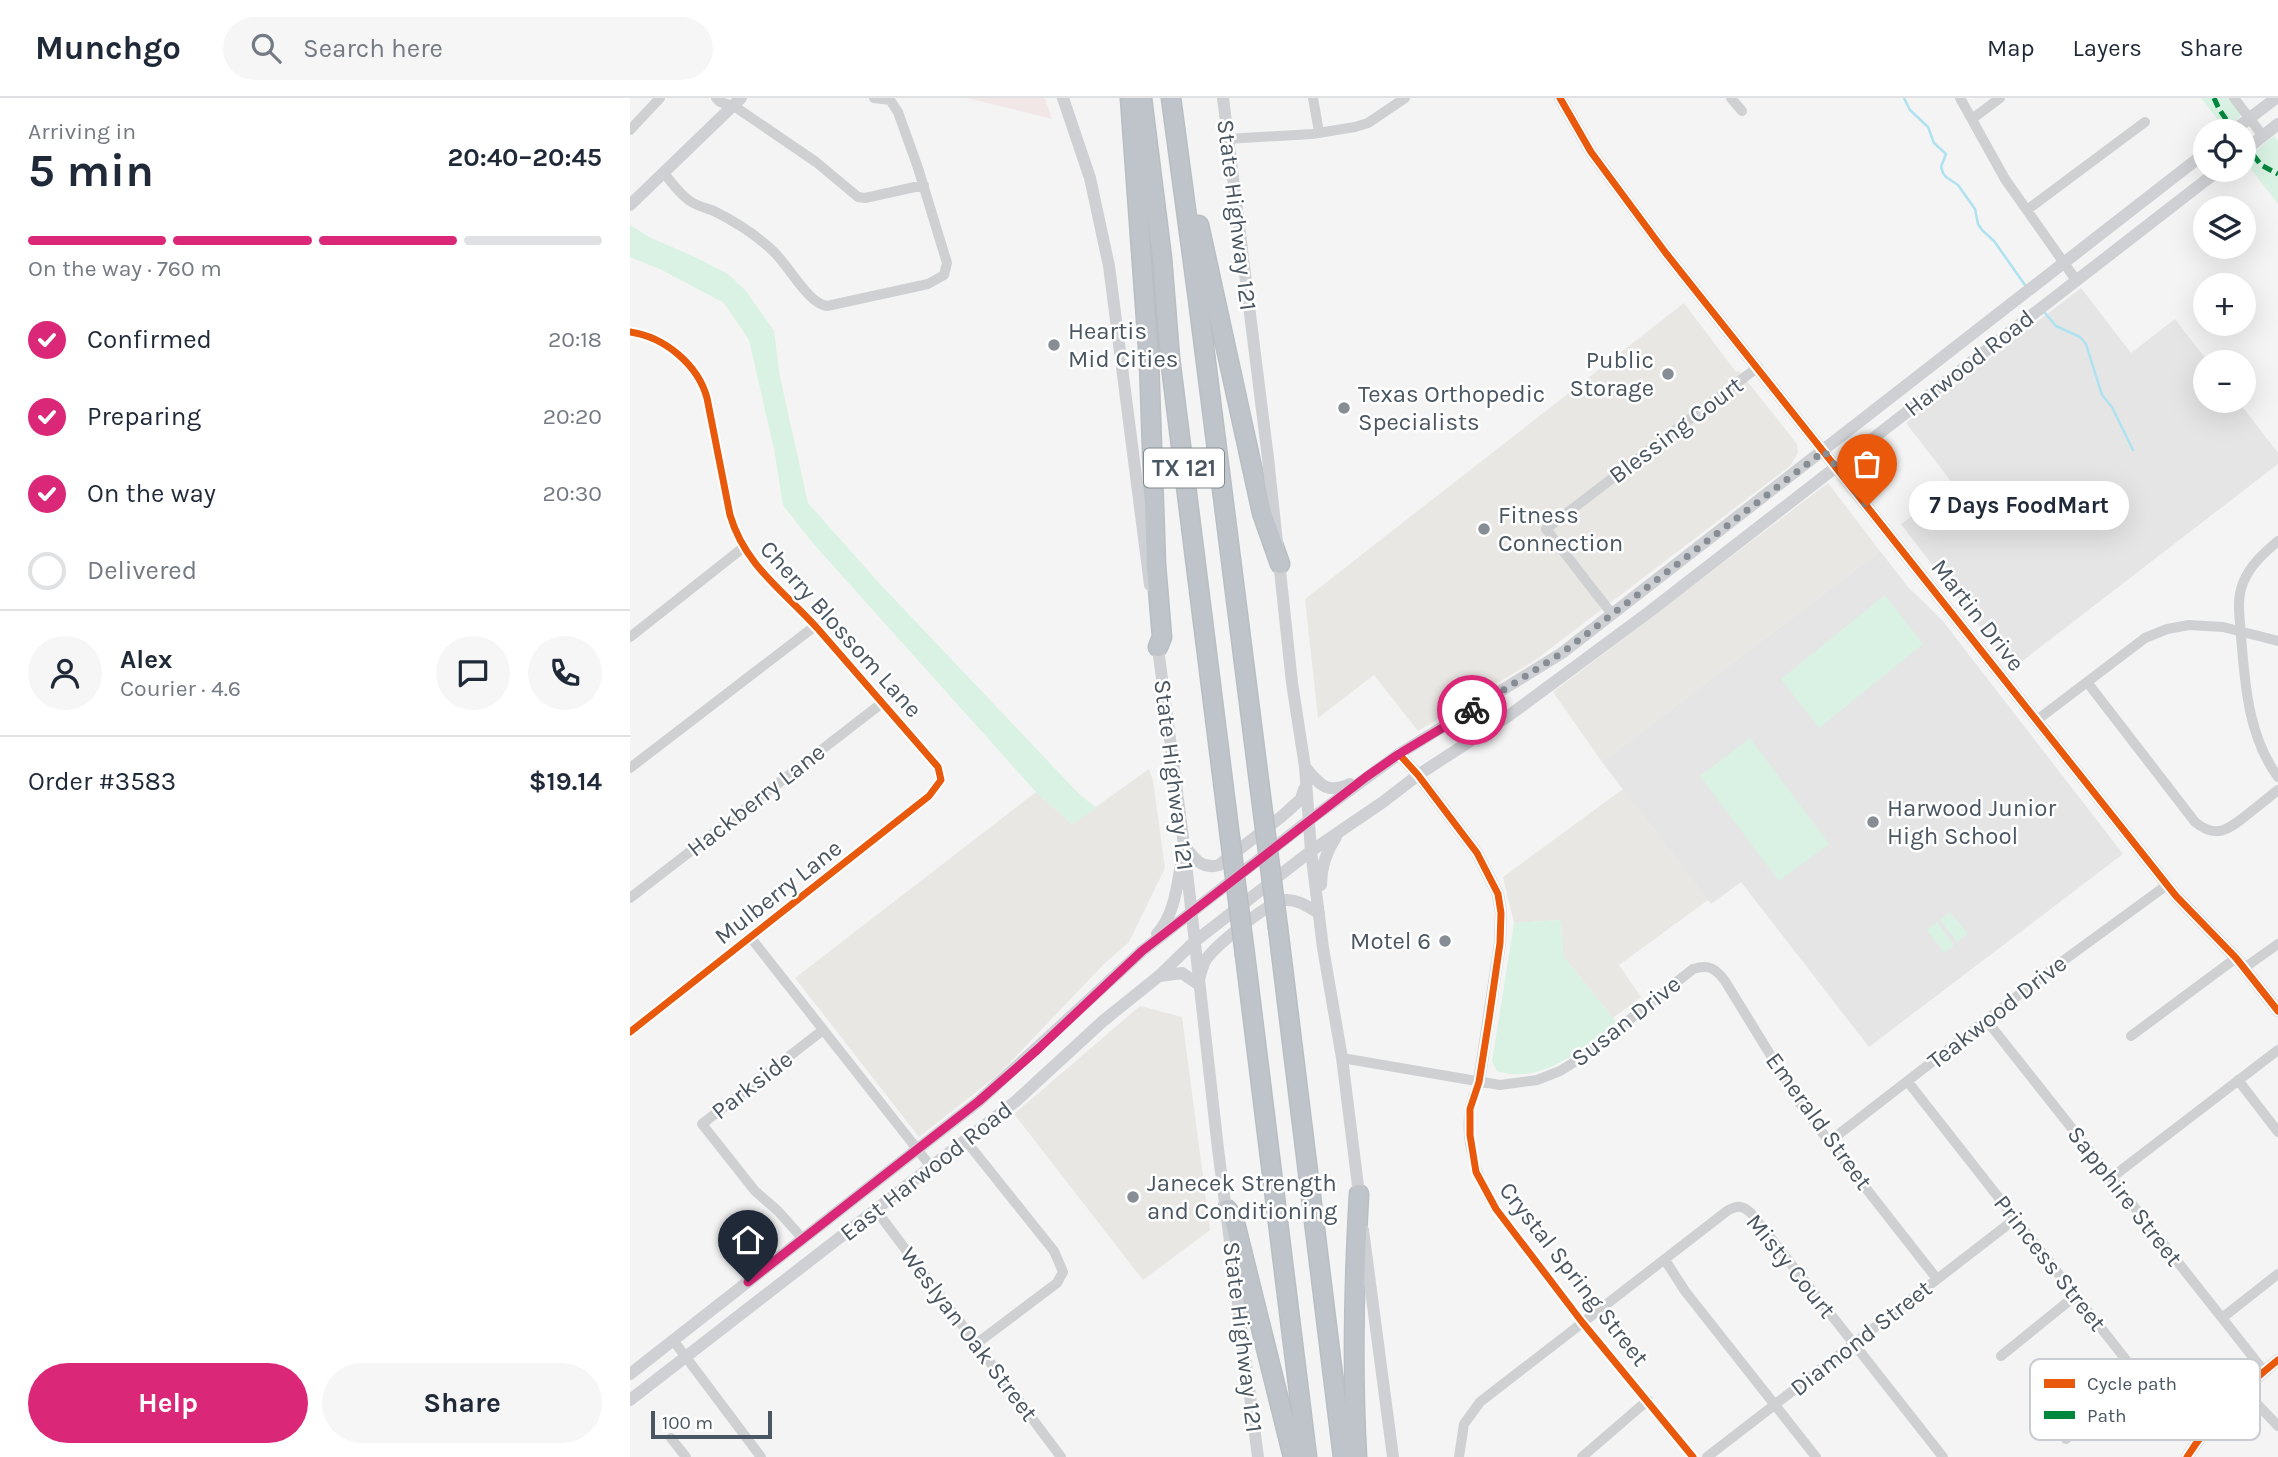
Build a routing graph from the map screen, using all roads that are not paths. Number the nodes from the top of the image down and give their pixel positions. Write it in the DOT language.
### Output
graph roads {
  1 [pos="660,98"];
  2 [pos="716,98"];
  3 [pos="874,98"];
  4 [pos="1063,98"];
  5 [pos="1130,98"];
  6 [pos="1142,98"];
  7 [pos="1171,98"];
  8 [pos="1223,98"];
  9 [pos="1313,98"];
  10 [pos="1405,98"];
  11 [pos="1560,98"];
  12 [pos="1731,98"];
  13 [pos="1960,98"];
  14 [pos="2000,98"];
  15 [pos="2234,98"];
  16 [pos="2276,98"];
  17 [pos="735,101"];
  18 [pos="1742,111"];
  19 [pos="1173,117"];
  20 [pos="2250,118"];
  21 [pos="1972,119"];
  22 [pos="2145,122"];
  23 [pos="2278,124"];
  24 [pos="630,130"];
  25 [pos="1319,132"];
  26 [pos="2263,136"];
  27 [pos="1227,139"];
  28 [pos="2256,141"];
  29 [pos="2193,162"];
  30 [pos="664,173"];
  31 [pos="2203,182"];
  32 [pos="924,185"];
  33 [pos="2154,192"];
  34 [pos="630,205"];
  35 [pos="2168,209"];
  36 [pos="2027,210"];
  37 [pos="2064,264"];
  38 [pos="2076,280"];
  39 [pos="630,332"];
  40 [pos="1758,367"];
  41 [pos="1908,385"];
  42 [pos="1921,401"];
  43 [pos="1824,451"];
  44 [pos="1836,466"];
  45 [pos="1714,535"];
  46 [pos="2278,541"];
  47 [pos="744,547"];
  48 [pos="1722,554"];
  49 [pos="1280,564"];
  50 [pos="1612,614"];
  51 [pos="815,626"];
  52 [pos="1624,630"];
  53 [pos="2241,631"];
  54 [pos="630,637"];
  55 [pos="2278,641"];
  56 [pos="1158,647"];
  57 [pos="2087,682"];
  58 [pos="1500,692"];
  59 [pos="882,703"];
  60 [pos="1514,712"];
  61 [pos="2037,720"];
  62 [pos="1399,754"];
  63 [pos="2274,764"];
  64 [pos="1305,766"];
  65 [pos="630,768"];
  66 [pos="1418,775"];
  67 [pos="941,776"];
  68 [pos="1366,777"];
  69 [pos="2278,777"];
  70 [pos="2278,790"];
  71 [pos="1308,821"];
  72 [pos="1339,833"];
  73 [pos="1184,845"];
  74 [pos="1311,851"];
  75 [pos="2167,885"];
  76 [pos="630,898"];
  77 [pos="1192,913"];
  78 [pos="1320,914"];
  79 [pos="751,938"];
  80 [pos="1194,942"];
  81 [pos="2278,944"];
  82 [pos="1142,951"];
  83 [pos="2240,963"];
  84 [pos="1702,966"];
  85 [pos="1159,976"];
  86 [pos="1198,984"];
  87 [pos="2278,1011"];
  88 [pos="1987,1021"];
  89 [pos="823,1030"];
  90 [pos="630,1032"];
  91 [pos="2131,1036"];
  92 [pos="1038,1049"];
  93 [pos="2278,1050"];
  94 [pos="1342,1058"];
  95 [pos="1061,1062"];
  96 [pos="2238,1080"];
  97 [pos="1479,1082"];
  98 [pos="1908,1082"];
  99 [pos="2278,1132"];
  100 [pos="966,1141"];
  101 [pos="1830,1141"];
  102 [pos="917,1149"];
  103 [pos="932,1168"];
  104 [pos="2111,1178"];
  105 [pos="862,1192"];
  106 [pos="1359,1194"];
  107 [pos="1227,1209"];
  108 [pos="876,1210"];
  109 [pos="2015,1219"];
  110 [pos="803,1239"];
  111 [pos="817,1256"];
  112 [pos="1665,1260"];
  113 [pos="2278,1274"];
  114 [pos="1937,1279"];
  115 [pos="730,1296"];
  116 [pos="2075,1296"];
  117 [pos="743,1313"];
  118 [pos="2222,1318"];
  119 [pos="1583,1322"];
  120 [pos="673,1340"];
  121 [pos="1854,1343"];
  122 [pos="976,1344"];
  123 [pos="2001,1356"];
  124 [pos="686,1357"];
  125 [pos="2126,1359"];
  126 [pos="2254,1359"];
  127 [pos="2278,1360"];
  128 [pos="2260,1366"];
  129 [pos="2264,1371"];
  130 [pos="630,1374"];
  131 [pos="2260,1374"];
  132 [pos="630,1400"];
  133 [pos="1648,1400"];
  134 [pos="1774,1405"];
  135 [pos="2260,1407"];
  136 [pos="2278,1426"];
  137 [pos="671,1438"];
  138 [pos="2198,1440"];
  139 [pos="686,1457"];
  140 [pos="761,1457"];
  141 [pos="1061,1457"];
  142 [pos="1258,1457"];
  143 [pos="1293,1457"];
  144 [pos="1307,1457"];
  145 [pos="1343,1457"];
  146 [pos="1357,1457"];
  147 [pos="1393,1457"];
  148 [pos="1459,1457"];
  149 [pos="1582,1457"];
  150 [pos="1693,1457"];
  151 [pos="1707,1457"];
  152 [pos="1816,1457"];
  153 [pos="1943,1457"];
  154 [pos="2187,1457"];
  1 -- 24 [label="street"];
  2 -- 17 [label="street"];
  3 -- 32 [label="street"];
  4 -- 56 [label="main road, State Highway 121"];
  5 -- 56 [label="highway"];
  6 -- 144 [label="highway, TX 121, bridge"];
  7 -- 19 [label="highway, TX 121"];
  8 -- 27 [label="main road, State Highway 121"];
  9 -- 25 [label="street"];
  10 -- 25 [label="street"];
  11 -- 40 [label="street, Martin Drive"];
  12 -- 18 [label="street"];
  13 -- 21 [label="street"];
  14 -- 21 [label="street"];
  15 -- 20 [label="street"];
  16 -- 20 [label="main road"];
  17 -- 30 [label="main road"];
  17 -- 32 [label="street"];
  19 -- 49 [label="highway"];
  19 -- 145 [label="highway, TX 121, bridge"];
  20 -- 26 [label="street"];
  21 -- 36 [label="street"];
  22 -- 36 [label="street"];
  23 -- 26 [label="main road"];
  25 -- 27 [label="street"];
  26 -- 28 [label="main road"];
  27 -- 49 [label="main road, State Highway 121"];
  29 -- 33 [label="main road, Harwood Road"];
  30 -- 32 [label="street"];
  30 -- 34 [label="main road"];
  31 -- 35 [label="main road, Harwood Road"];
  33 -- 35 [label="main road"];
  33 -- 37 [label="main road, Harwood Road"];
  35 -- 38 [label="main road, Harwood Road"];
  36 -- 37 [label="street"];
  37 -- 38 [label="street"];
  37 -- 41 [label="main road, Harwood Road"];
  38 -- 42 [label="main road, Harwood Road"];
  39 -- 47 [label="street, Cherry Blossom Lane"];
  40 -- 43 [label="street, Martin Drive"];
  40 -- 50 [label="street, Blessing Court"];
  41 -- 42 [label="main road"];
  41 -- 43 [label="main road, Harwood Road"];
  42 -- 44 [label="main road, Harwood Road"];
  43 -- 44 [label="street, Martin Drive"];
  43 -- 45 [label="main road, Harwood Road"];
  44 -- 48 [label="main road, Harwood Road"];
  44 -- 61 [label="street, Martin Drive"];
  45 -- 48 [label="main road"];
  45 -- 50 [label="main road, Harwood Road"];
  46 -- 53 [label="street"];
  47 -- 51 [label="street, Cherry Blossom Lane"];
  47 -- 54 [label="street"];
  48 -- 52 [label="main road, Harwood Road"];
  49 -- 64 [label="main road, State Highway 121"];
  50 -- 52 [label="main road"];
  50 -- 58 [label="main road, Harwood Road"];
  51 -- 59 [label="street, Cherry Blossom Lane"];
  51 -- 65 [label="street"];
  52 -- 60 [label="main road, Harwood Road"];
  53 -- 55 [label="street"];
  53 -- 57 [label="street"];
  53 -- 63 [label="street"];
  56 -- 73 [label="main road, State Highway 121"];
  57 -- 61 [label="street"];
  57 -- 70 [label="street"];
  58 -- 60 [label="main road"];
  58 -- 62 [label="main road, Harwood Road"];
  59 -- 67 [label="street, Cherry Blossom Lane"];
  59 -- 76 [label="street, Hackberry Lane"];
  60 -- 66 [label="main road, Harwood Road"];
  61 -- 75 [label="street, Martin Drive"];
  62 -- 66 [label="street, Crystal Spring Street"];
  62 -- 68 [label="main road, Harwood Road"];
  63 -- 69 [label="street"];
  64 -- 68 [label="main road"];
  64 -- 71 [label="main road, State Highway 121"];
  64 -- 73 [label="main road"];
  66 -- 72 [label="main road, Harwood Road"];
  66 -- 97 [label="street, Crystal Spring Street"];
  67 -- 79 [label="street, Mulberry Lane"];
  68 -- 71 [label="main road, Harwood Road"];
  71 -- 74 [label="main road, State Highway 121"];
  71 -- 77 [label="main road, East Harwood Road"];
  72 -- 74 [label="main road, Harwood Road"];
  72 -- 78 [label="main road"];
  73 -- 77 [label="main road, State Highway 121"];
  73 -- 82 [label="main road"];
  74 -- 78 [label="main road, State Highway 121"];
  74 -- 80 [label="main road, East Harwood Road"];
  75 -- 83 [label="street, Martin Drive"];
  75 -- 88 [label="street, Teakwood Drive"];
  77 -- 80 [label="main road, State Highway 121"];
  77 -- 82 [label="main road, East Harwood Road"];
  78 -- 86 [label="main road"];
  78 -- 94 [label="main road, State Highway 121"];
  79 -- 89 [label="street"];
  79 -- 90 [label="street, Mulberry Lane"];
  80 -- 85 [label="main road, East Harwood Road"];
  80 -- 86 [label="main road, State Highway 121"];
  81 -- 83 [label="street"];
  82 -- 92 [label="main road, East Harwood Road"];
  83 -- 87 [label="street, Martin Drive"];
  83 -- 91 [label="street"];
  84 -- 97 [label="street, Susan Drive"];
  84 -- 101 [label="street, Emerald Street"];
  85 -- 86 [label="main road"];
  85 -- 95 [label="main road, East Harwood Road"];
  86 -- 107 [label="main road, State Highway 121"];
  88 -- 98 [label="street, Teakwood Drive"];
  88 -- 104 [label="street, Sapphire Street"];
  89 -- 102 [label="street"];
  89 -- 110 [label="street, Parkside"];
  92 -- 95 [label="main road"];
  92 -- 102 [label="main road, East Harwood Road"];
  93 -- 96 [label="street"];
  94 -- 97 [label="street, Susan Drive"];
  94 -- 106 [label="main road, State Highway 121"];
  95 -- 100 [label="main road, East Harwood Road"];
  96 -- 99 [label="street"];
  96 -- 104 [label="street"];
  97 -- 119 [label="street, Crystal Spring Street"];
  98 -- 101 [label="street, Teakwood Drive"];
  98 -- 109 [label="street, Princess Street"];
  100 -- 103 [label="main road, East Harwood Road"];
  100 -- 122 [label="street"];
  101 -- 114 [label="street, Emerald Street"];
  102 -- 103 [label="street"];
  102 -- 105 [label="main road, East Harwood Road"];
  103 -- 108 [label="main road, East Harwood Road"];
  104 -- 118 [label="street, Sapphire Street"];
  105 -- 108 [label="main road"];
  105 -- 110 [label="main road, East Harwood Road"];
  106 -- 146 [label="highway"];
  106 -- 147 [label="main road, State Highway 121"];
  107 -- 142 [label="main road, State Highway 121"];
  107 -- 143 [label="highway"];
  108 -- 111 [label="main road, East Harwood Road"];
  108 -- 122 [label="street, Weslyan Oak Street"];
  109 -- 114 [label="street, Diamond Street"];
  109 -- 116 [label="street, Princess Street"];
  110 -- 111 [label="main road"];
  110 -- 115 [label="main road, East Harwood Road"];
  111 -- 117 [label="main road, East Harwood Road"];
  112 -- 119 [label="street"];
  112 -- 121 [label="street, Misty Court"];
  112 -- 134 [label="street"];
  113 -- 118 [label="street"];
  114 -- 121 [label="street, Diamond Street"];
  115 -- 117 [label="main road"];
  115 -- 120 [label="main road, East Harwood Road"];
  116 -- 123 [label="street"];
  116 -- 125 [label="street, Princess Street"];
  117 -- 124 [label="main road, East Harwood Road"];
  118 -- 126 [label="street, Sapphire Street"];
  119 -- 133 [label="street, Crystal Spring Street"];
  119 -- 148 [label="street"];
  120 -- 124 [label="street"];
  120 -- 130 [label="main road, East Harwood Road"];
  121 -- 134 [label="street, Diamond Street"];
  121 -- 153 [label="street, Misty Court"];
  122 -- 141 [label="street, Weslyan Oak Street"];
  124 -- 132 [label="main road, East Harwood Road"];
  124 -- 140 [label="street"];
  127 -- 129 [label="street"];
  128 -- 129 [label="street, Sapphire Street"];
  129 -- 131 [label="street"];
  133 -- 149 [label="street"];
  133 -- 150 [label="street, Crystal Spring Street"];
  134 -- 151 [label="street, Diamond Street"];
  134 -- 152 [label="street"];
  135 -- 136 [label="street"];
  137 -- 139 [label="street"];
  138 -- 154 [label="street"];
}
